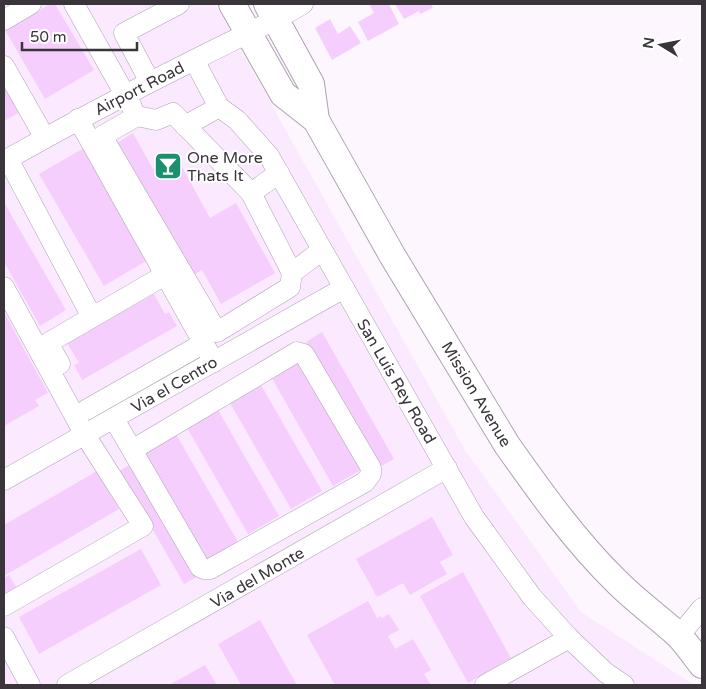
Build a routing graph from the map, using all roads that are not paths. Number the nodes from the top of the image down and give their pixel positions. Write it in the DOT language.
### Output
graph roads {
  1 [pos="31,4"];
  2 [pos="74,4"];
  3 [pos="179,4"];
  4 [pos="232,4"];
  5 [pos="303,4"];
  6 [pos="272,12"];
  7 [pos="4,20"];
  8 [pos="248,33"];
  9 [pos="194,60"];
  10 [pos="4,66"];
  11 [pos="150,82"];
  12 [pos="126,95"];
  13 [pos="219,107"];
  14 [pos="137,116"];
  15 [pos="83,117"];
  16 [pos="316,120"];
  17 [pos="185,126"];
  18 [pos="102,136"];
  19 [pos="44,138"];
  20 [pos="6,160"];
  21 [pos="279,173"];
  22 [pos="250,193"];
  23 [pos="322,250"];
  24 [pos="292,274"];
  25 [pos="165,275"];
  26 [pos="4,287"];
  27 [pos="344,288"];
  28 [pos="283,292"];
  29 [pos="295,315"];
  30 [pos="92,317"];
  31 [pos="210,337"];
  32 [pos="222,357"];
  33 [pos="86,410"];
  34 [pos="114,419"];
  35 [pos="91,431"];
  36 [pos="132,450"];
  37 [pos="447,468"];
  38 [pos="4,480"];
  39 [pos="4,606"];
  40 [pos="702,608"];
  41 [pos="4,637"];
  42 [pos="569,638"];
  43 [pos="690,640"];
  44 [pos="702,664"];
  45 [pos="30,685"];
  46 [pos="67,685"];
  47 [pos="485,685"];
  48 [pos="624,685"];
  1 -- 7 [label="street"];
  2 -- 12 [label="street"];
  3 -- 11 [label="street"];
  4 -- 8 [label="main road, Mission Avenue"];
  5 -- 6 [label="street, Airport Road"];
  6 -- 8 [label="street, Airport Road"];
  6 -- 16 [label="main road, Mission Avenue"];
  8 -- 9 [label="street, Airport Road"];
  8 -- 16 [label="main road, Mission Avenue"];
  9 -- 11 [label="street, Airport Road"];
  9 -- 13 [label="street, San Luis Rey Road"];
  10 -- 19 [label="street"];
  11 -- 12 [label="street, Airport Road"];
  12 -- 14 [label="street"];
  12 -- 15 [label="street, Airport Road"];
  13 -- 17 [label="street"];
  13 -- 21 [label="street, San Luis Rey Road"];
  14 -- 17 [label="street"];
  14 -- 18 [label="street"];
  15 -- 18 [label="street"];
  15 -- 19 [label="street, Airport Road"];
  15 -- 25 [label="street"];
  16 -- 43 [label="main road, Mission Avenue"];
  17 -- 22 [label="street"];
  18 -- 31 [label="street"];
  19 -- 20 [label="street, Airport Road"];
  20 -- 30 [label="street"];
  21 -- 22 [label="street"];
  21 -- 23 [label="street, San Luis Rey Road"];
  22 -- 24 [label="street"];
  23 -- 24 [label="street"];
  23 -- 27 [label="street, San Luis Rey Road"];
  24 -- 28 [label="street"];
  25 -- 30 [label="street"];
  25 -- 31 [label="street"];
  26 -- 35 [label="street"];
  27 -- 29 [label="street, Via el Centro"];
  27 -- 37 [label="street, San Luis Rey Road"];
  28 -- 29 [label="street"];
  28 -- 31 [label="street"];
  29 -- 32 [label="street, Via el Centro"];
  30 -- 33 [label="street"];
  31 -- 32 [label="street"];
  31 -- 33 [label="street"];
  32 -- 34 [label="street, Via el Centro"];
  33 -- 35 [label="street"];
  34 -- 35 [label="street, Via el Centro"];
  34 -- 36 [label="street"];
  35 -- 38 [label="street, Via el Centro"];
  35 -- 39 [label="street"];
  36 -- 36 [label="street"];
  37 -- 42 [label="street, San Luis Rey Road"];
  37 -- 46 [label="street, Via del Monte"];
  40 -- 43 [label="street"];
  41 -- 45 [label="street"];
  42 -- 47 [label="street"];
  42 -- 48 [label="street, San Luis Rey Road"];
  43 -- 44 [label="main road, Mission Avenue"];
}
